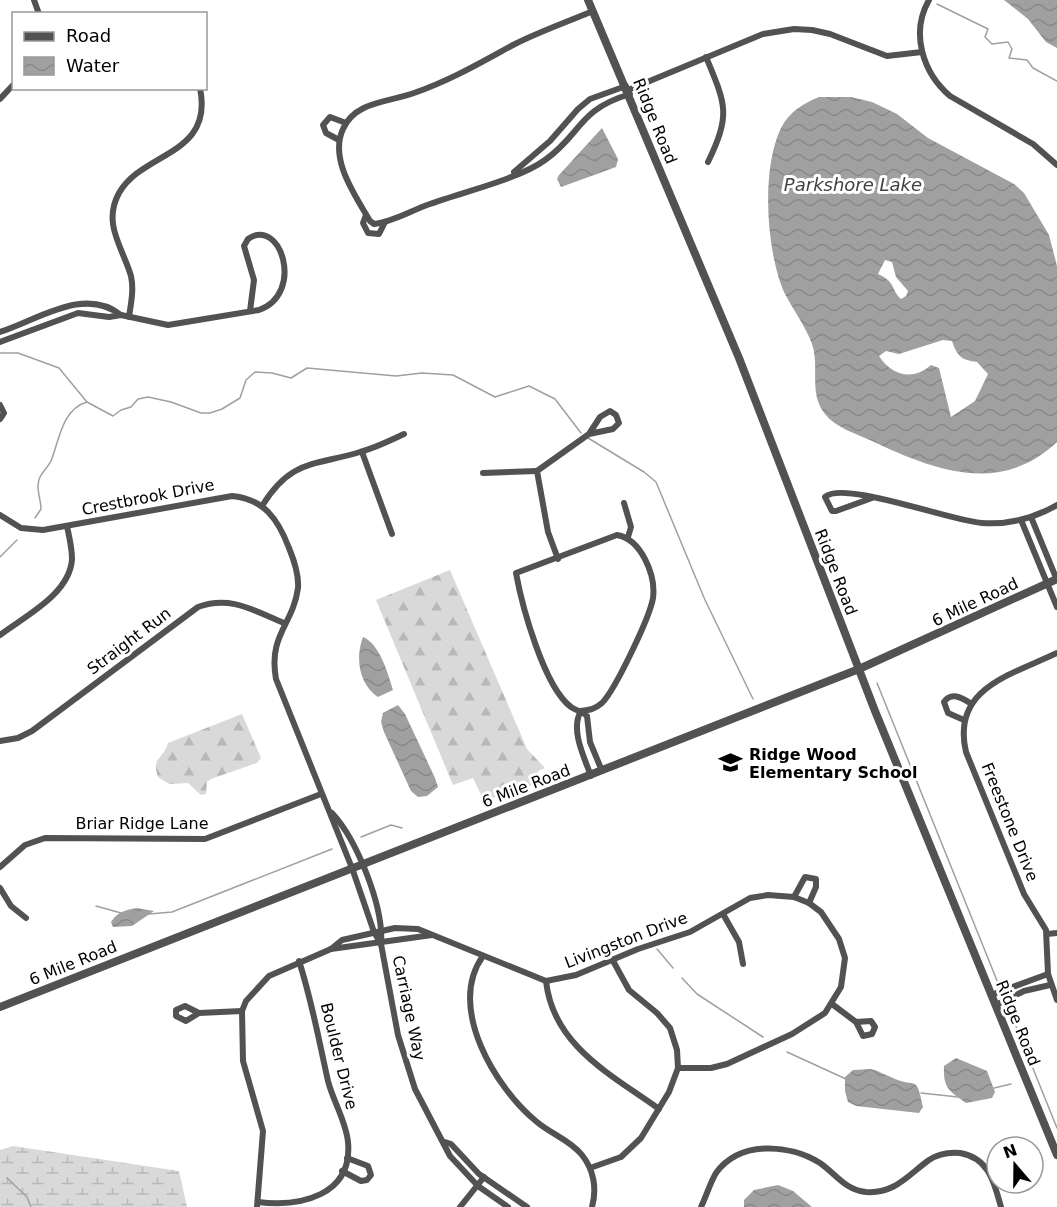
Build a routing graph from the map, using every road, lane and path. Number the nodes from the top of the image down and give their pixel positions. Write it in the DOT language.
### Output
graph roads {
  1 [pos="588,0"];
  2 [pos="929,0"];
  3 [pos="593,11"];
  4 [pos="922,52"];
  5 [pos="706,57"];
  6 [pos="12,86"];
  7 [pos="200,90"];
  8 [pos="628,90"];
  9 [pos="0,99"];
  10 [pos="346,123"];
  11 [pos="557,133"];
  12 [pos="339,140"];
  13 [pos="566,141"];
  14 [pos="708,162"];
  15 [pos="1057,165"];
  16 [pos="511,175"];
  17 [pos="366,215"];
  18 [pos="385,222"];
  19 [pos="63,307"];
  20 [pos="250,311"];
  21 [pos="121,315"];
  22 [pos="66,316"];
  23 [pos="129,317"];
  24 [pos="0,332"];
  25 [pos="0,342"];
  26 [pos="0,405"];
  27 [pos="0,419"];
  28 [pos="404,434"];
  29 [pos="589,434"];
  30 [pos="362,452"];
  31 [pos="537,471"];
  32 [pos="483,473"];
  33 [pos="872,498"];
  34 [pos="624,503"];
  35 [pos="1057,505"];
  36 [pos="262,506"];
  37 [pos="0,515"];
  38 [pos="1031,517"];
  39 [pos="1021,520"];
  40 [pos="67,526"];
  41 [pos="392,534"];
  42 [pos="628,537"];
  43 [pos="558,559"];
  44 [pos="1057,580"];
  45 [pos="1048,583"];
  46 [pos="1057,608"];
  47 [pos="284,623"];
  48 [pos="0,635"];
  49 [pos="1057,653"];
  50 [pos="859,669"];
  51 [pos="970,703"];
  52 [pos="581,711"];
  53 [pos="964,720"];
  54 [pos="0,741"];
  55 [pos="602,771"];
  56 [pos="591,776"];
  57 [pos="321,794"];
  58 [pos="329,811"];
  59 [pos="361,864"];
  60 [pos="0,867"];
  61 [pos="352,868"];
  62 [pos="0,888"];
  63 [pos="794,897"];
  64 [pos="808,903"];
  65 [pos="723,914"];
  66 [pos="26,918"];
  67 [pos="382,930"];
  68 [pos="374,932"];
  69 [pos="1057,933"];
  70 [pos="1047,934"];
  71 [pos="432,935"];
  72 [pos="381,944"];
  73 [pos="331,949"];
  74 [pos="483,956"];
  75 [pos="612,959"];
  76 [pos="299,961"];
  77 [pos="743,964"];
  78 [pos="1048,974"];
  79 [pos="546,981"];
  80 [pos="1050,985"];
  81 [pos="991,995"];
  82 [pos="1057,1000"];
  83 [pos="832,1004"];
  84 [pos="996,1005"];
  85 [pos="0,1007"];
  86 [pos="242,1011"];
  87 [pos="200,1012"];
  88 [pos="856,1022"];
  89 [pos="678,1068"];
  90 [pos="659,1109"];
  91 [pos="445,1142"];
  92 [pos="1057,1155"];
  93 [pos="347,1158"];
  94 [pos="590,1168"];
  95 [pos="342,1172"];
  96 [pos="484,1177"];
  97 [pos="478,1186"];
  98 [pos="258,1204"];
  99 [pos="460,1207"];
  100 [pos="508,1207"];
  101 [pos="526,1207"];
  102 [pos="592,1207"];
  103 [pos="701,1207"];
  104 [pos="1001,1207"];
  1 -- 3 [label="street, Ridge Road"];
  2 -- 4 [label="street"];
  3 -- 8 [label="street, Ridge Road"];
  3 -- 10 [label="street"];
  4 -- 5 [label="street"];
  4 -- 15 [label="street"];
  5 -- 8 [label="street"];
  5 -- 14 [label="street"];
  6 -- 9 [label="street"];
  7 -- 23 [label="street"];
  8 -- 11 [label="street"];
  8 -- 13 [label="street"];
  8 -- 50 [label="street, Ridge Road"];
  10 -- 12 [label="street"];
  10 -- 12 [label="street"];
  11 -- 13 [label="street"];
  11 -- 16 [label="street"];
  12 -- 17 [label="street"];
  13 -- 16 [label="street"];
  16 -- 18 [label="street"];
  17 -- 18 [label="street"];
  17 -- 18 [label="street"];
  19 -- 21 [label="street"];
  19 -- 22 [label="street"];
  19 -- 24 [label="street"];
  20 -- 20 [label="street"];
  20 -- 23 [label="street"];
  21 -- 22 [label="street"];
  21 -- 23 [label="street"];
  22 -- 25 [label="street"];
  26 -- 27 [label="street"];
  28 -- 30 [label="street"];
  29 -- 29 [label="street"];
  29 -- 31 [label="street"];
  30 -- 36 [label="street"];
  30 -- 41 [label="street"];
  31 -- 32 [label="street"];
  31 -- 43 [label="street"];
  33 -- 33 [label="street"];
  33 -- 39 [label="street"];
  34 -- 42 [label="street"];
  35 -- 38 [label="street"];
  36 -- 40 [label="street, Crestbrook Drive"];
  36 -- 47 [label="street"];
  37 -- 40 [label="street, Crestbrook Drive"];
  38 -- 39 [label="street"];
  38 -- 44 [label="street"];
  39 -- 45 [label="street"];
  40 -- 48 [label="street"];
  42 -- 43 [label="street"];
  42 -- 52 [label="street"];
  43 -- 52 [label="street"];
  44 -- 45 [label="street, 6 Mile Road"];
  45 -- 46 [label="street"];
  45 -- 50 [label="street, 6 Mile Road"];
  47 -- 54 [label="street, Straight Run"];
  47 -- 57 [label="street"];
  49 -- 51 [label="street"];
  50 -- 55 [label="street, 6 Mile Road"];
  50 -- 81 [label="street, Ridge Road"];
  51 -- 53 [label="street, Freestone Drive"];
  51 -- 53 [label="street"];
  52 -- 55 [label="street"];
  52 -- 56 [label="street"];
  53 -- 70 [label="street, Freestone Drive"];
  55 -- 56 [label="street, 6 Mile Road"];
  56 -- 59 [label="street, 6 Mile Road"];
  57 -- 58 [label="street"];
  57 -- 60 [label="street, Briar Ridge Lane"];
  58 -- 59 [label="street"];
  58 -- 61 [label="street"];
  59 -- 61 [label="street, 6 Mile Road"];
  59 -- 67 [label="street, Carriage Way"];
  61 -- 68 [label="street, Carriage Way"];
  61 -- 85 [label="street, 6 Mile Road"];
  62 -- 66 [label="street"];
  63 -- 64 [label="street, Livingston Drive"];
  63 -- 64 [label="street"];
  63 -- 65 [label="street, Livingston Drive"];
  64 -- 83 [label="street, Livingston Drive"];
  65 -- 75 [label="street, Livingston Drive"];
  65 -- 77 [label="street"];
  67 -- 68 [label="street, Livingston Drive"];
  67 -- 71 [label="street, Livingston Drive"];
  67 -- 72 [label="street, Carriage Way"];
  68 -- 72 [label="street, Carriage Way"];
  68 -- 73 [label="street, Livingston Drive"];
  69 -- 70 [label="street"];
  70 -- 78 [label="street, Freestone Drive"];
  71 -- 72 [label="street, Livingston Drive"];
  71 -- 74 [label="street, Livingston Drive"];
  72 -- 73 [label="street, Livingston Drive"];
  72 -- 91 [label="street, Carriage Way"];
  73 -- 76 [label="street"];
  74 -- 79 [label="street, Livingston Drive"];
  74 -- 94 [label="street"];
  75 -- 79 [label="street, Livingston Drive"];
  75 -- 89 [label="street"];
  76 -- 86 [label="street"];
  76 -- 93 [label="street, Boulder Drive"];
  78 -- 80 [label="street, Freestone Drive"];
  78 -- 81 [label="street"];
  79 -- 90 [label="street"];
  80 -- 82 [label="street, Freestone Drive"];
  80 -- 84 [label="street"];
  81 -- 84 [label="street, Ridge Road"];
  83 -- 88 [label="street"];
  83 -- 89 [label="street, Livingston Drive"];
  84 -- 92 [label="street, Ridge Road"];
  86 -- 87 [label="street"];
  86 -- 98 [label="street"];
  89 -- 90 [label="street"];
  90 -- 94 [label="street"];
  91 -- 96 [label="street, Carriage Way"];
  91 -- 97 [label="street, Carriage Way"];
  93 -- 95 [label="street, Boulder Drive"];
  93 -- 95 [label="street"];
  94 -- 102 [label="street"];
  95 -- 98 [label="street, Boulder Drive"];
  96 -- 97 [label="street"];
  96 -- 101 [label="street, Carriage Way"];
  97 -- 99 [label="street"];
  97 -- 100 [label="street, Carriage Way"];
  103 -- 104 [label="street"];
}
